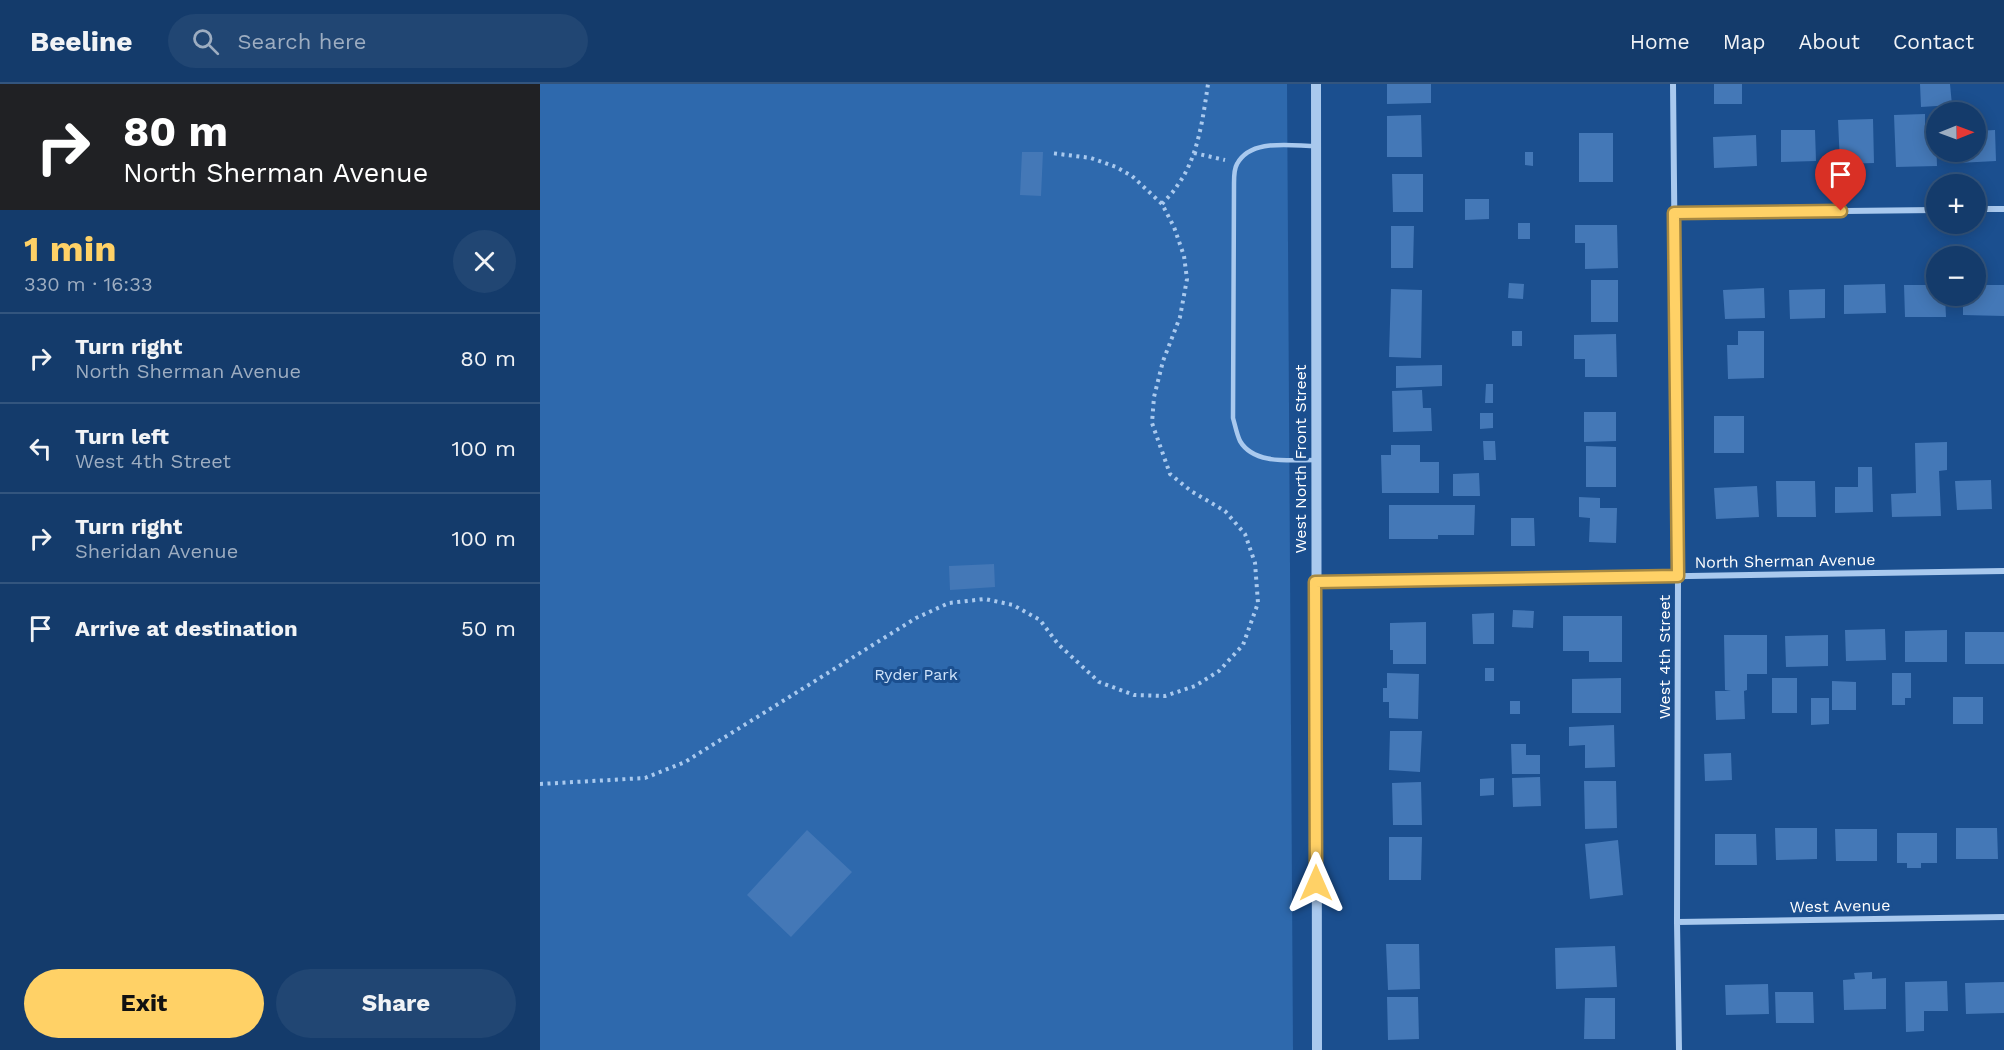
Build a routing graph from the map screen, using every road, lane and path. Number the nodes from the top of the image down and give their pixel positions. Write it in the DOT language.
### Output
graph roads {
  1 [pos="1208,84"];
  2 [pos="1316,84"];
  3 [pos="1673,84"];
  4 [pos="1316,146"];
  5 [pos="1051,153"];
  6 [pos="1194,153"];
  7 [pos="1236,166"];
  8 [pos="1162,204"];
  9 [pos="1986,209"];
  10 [pos="2004,209"];
  11 [pos="1926,210"];
  12 [pos="1674,213"];
  13 [pos="1315,460"];
  14 [pos="2004,570"];
  15 [pos="1678,576"];
  16 [pos="1315,582"];
  17 [pos="540,784"];
  18 [pos="2004,917"];
  19 [pos="1677,922"];
  20 [pos="1317,1050"];
  21 [pos="1679,1050"];
  1 -- 6 [label="path"];
  2 -- 4 [label="street, West North Front Street"];
  3 -- 12 [label="street, West 4th Street"];
  4 -- 7 [label="lane"];
  4 -- 13 [label="street, West North Front Street"];
  5 -- 8 [label="path"];
  6 -- 7 [label="path"];
  6 -- 8 [label="path"];
  7 -- 13 [label="lane"];
  8 -- 17 [label="path"];
  9 -- 10 [label="street"];
  11 -- 12 [label="street"];
  12 -- 15 [label="street, West 4th Street"];
  13 -- 16 [label="street, West North Front Street"];
  14 -- 15 [label="street, North Sherman Avenue"];
  15 -- 16 [label="street, North Sherman Avenue"];
  15 -- 19 [label="street, West 4th Street"];
  16 -- 20 [label="street, West North Front Street"];
  18 -- 19 [label="street, West Avenue"];
  19 -- 21 [label="street, West 4th Street"];
}
